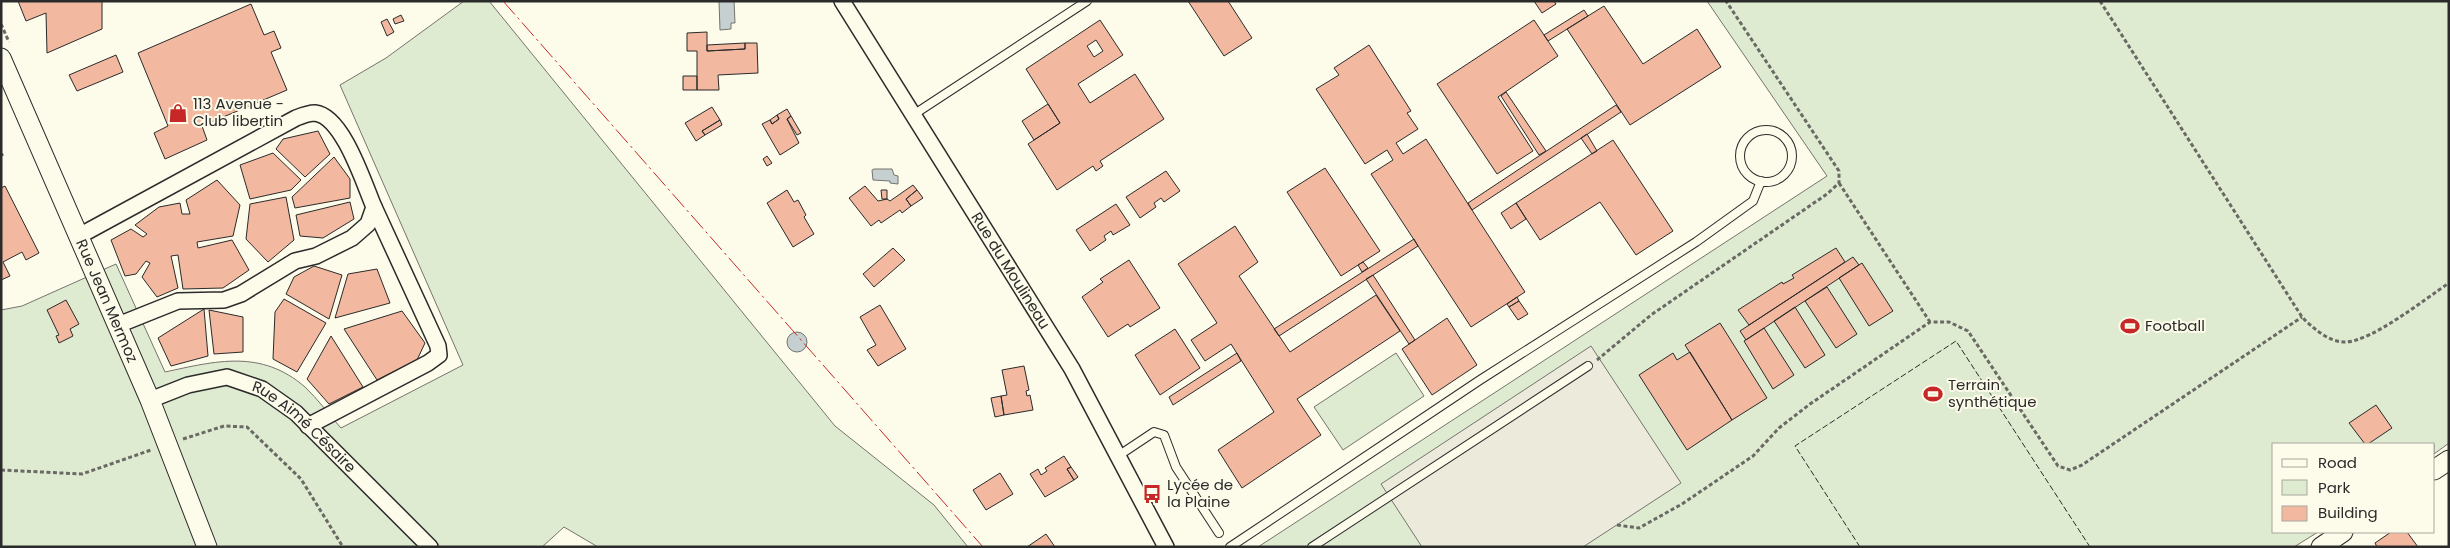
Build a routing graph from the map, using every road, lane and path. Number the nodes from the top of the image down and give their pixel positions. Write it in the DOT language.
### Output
graph roads {
  1 [pos="842,1"];
  2 [pos="1087,1"];
  3 [pos="2100,1"];
  4 [pos="1,58"];
  5 [pos="913,115"];
  6 [pos="1761,181"];
  7 [pos="1839,183"];
  8 [pos="374,207"];
  9 [pos="79,236"];
  10 [pos="2449,284"];
  11 [pos="2302,317"];
  12 [pos="1930,322"];
  13 [pos="118,325"];
  14 [pos="1588,366"];
  15 [pos="150,400"];
  16 [pos="308,426"];
  17 [pos="166,444"];
  18 [pos="1118,456"];
  19 [pos="2449,460"];
  20 [pos="2435,469"];
  21 [pos="1,470"];
  22 [pos="1617,525"];
  23 [pos="1219,533"];
  24 [pos="2342,533"];
  25 [pos="206,547"];
  26 [pos="343,547"];
  27 [pos="430,547"];
  28 [pos="1166,547"];
  29 [pos="1230,547"];
  30 [pos="1312,547"];
  31 [pos="2321,547"];
  1 -- 5 [label="street, Rue du Moulineau"];
  2 -- 5 [label="lane"];
  3 -- 11 [label="path"];
  4 -- 9 [label="street, Rue Jean Mermoz"];
  5 -- 18 [label="street, Rue du Moulineau"];
  6 -- 6 [label="lane"];
  6 -- 29 [label="lane"];
  7 -- 12 [label="path"];
  8 -- 9 [label="street"];
  8 -- 13 [label="street"];
  8 -- 16 [label="street"];
  9 -- 13 [label="street, Rue Jean Mermoz"];
  10 -- 11 [label="path"];
  11 -- 12 [label="path"];
  12 -- 22 [label="path"];
  13 -- 15 [label="street, Rue Jean Mermoz"];
  14 -- 30 [label="lane"];
  15 -- 16 [label="street, Rue Aimé Césaire"];
  15 -- 17 [label="street, Rue Jean Mermoz"];
  16 -- 27 [label="street, Rue Aimé Césaire"];
  17 -- 21 [label="path"];
  17 -- 25 [label="street, Rue Jean Mermoz"];
  17 -- 26 [label="path"];
  18 -- 23 [label="lane"];
  18 -- 28 [label="street, Rue du Moulineau"];
  19 -- 20 [label="street"];
  24 -- 31 [label="street"];
}
